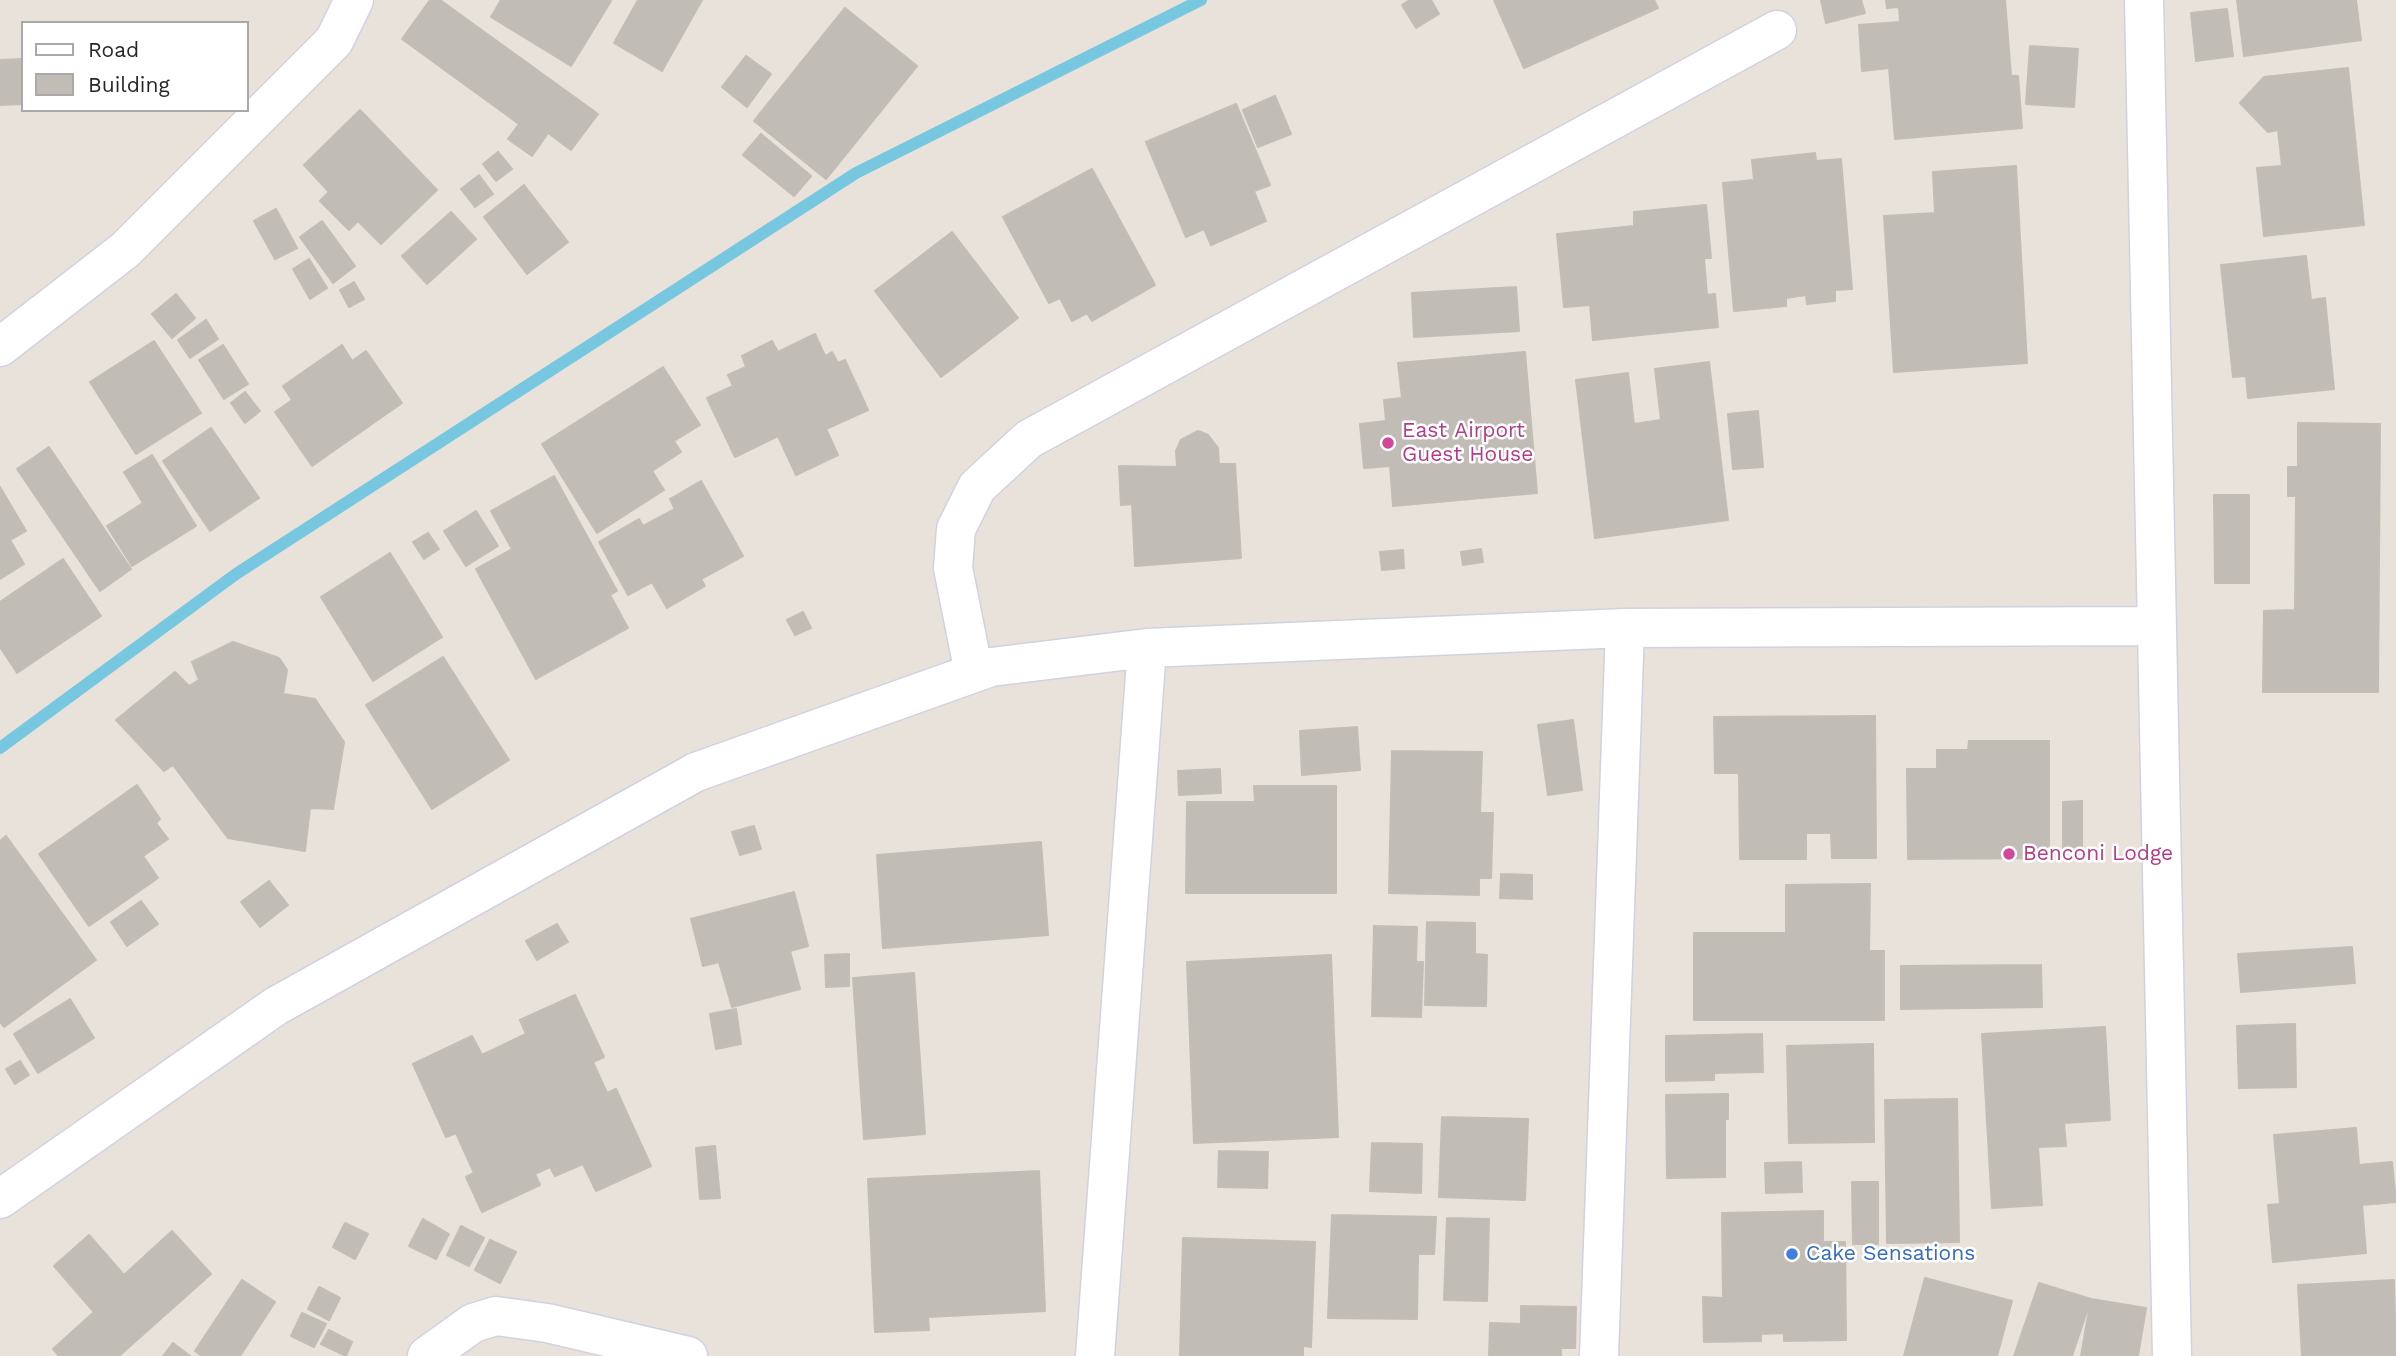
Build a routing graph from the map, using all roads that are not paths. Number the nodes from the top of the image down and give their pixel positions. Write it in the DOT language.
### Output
graph roads {
  1 [pos="354,0"];
  2 [pos="2144,0"];
  3 [pos="1777,30"];
  4 [pos="1,344"];
  5 [pos="2155,626"];
  6 [pos="1625,628"];
  7 [pos="1147,648"];
  8 [pos="974,673"];
  9 [pos="0,1199"];
  10 [pos="427,1356"];
  11 [pos="688,1356"];
  12 [pos="1095,1356"];
  13 [pos="1599,1356"];
  14 [pos="2172,1356"];
  1 -- 4 [label="street"];
  2 -- 5 [label="street"];
  3 -- 8 [label="street"];
  5 -- 6 [label="street"];
  5 -- 14 [label="street"];
  6 -- 7 [label="street"];
  6 -- 13 [label="street"];
  7 -- 8 [label="street"];
  7 -- 12 [label="street"];
  8 -- 9 [label="street"];
  10 -- 11 [label="street"];
}
